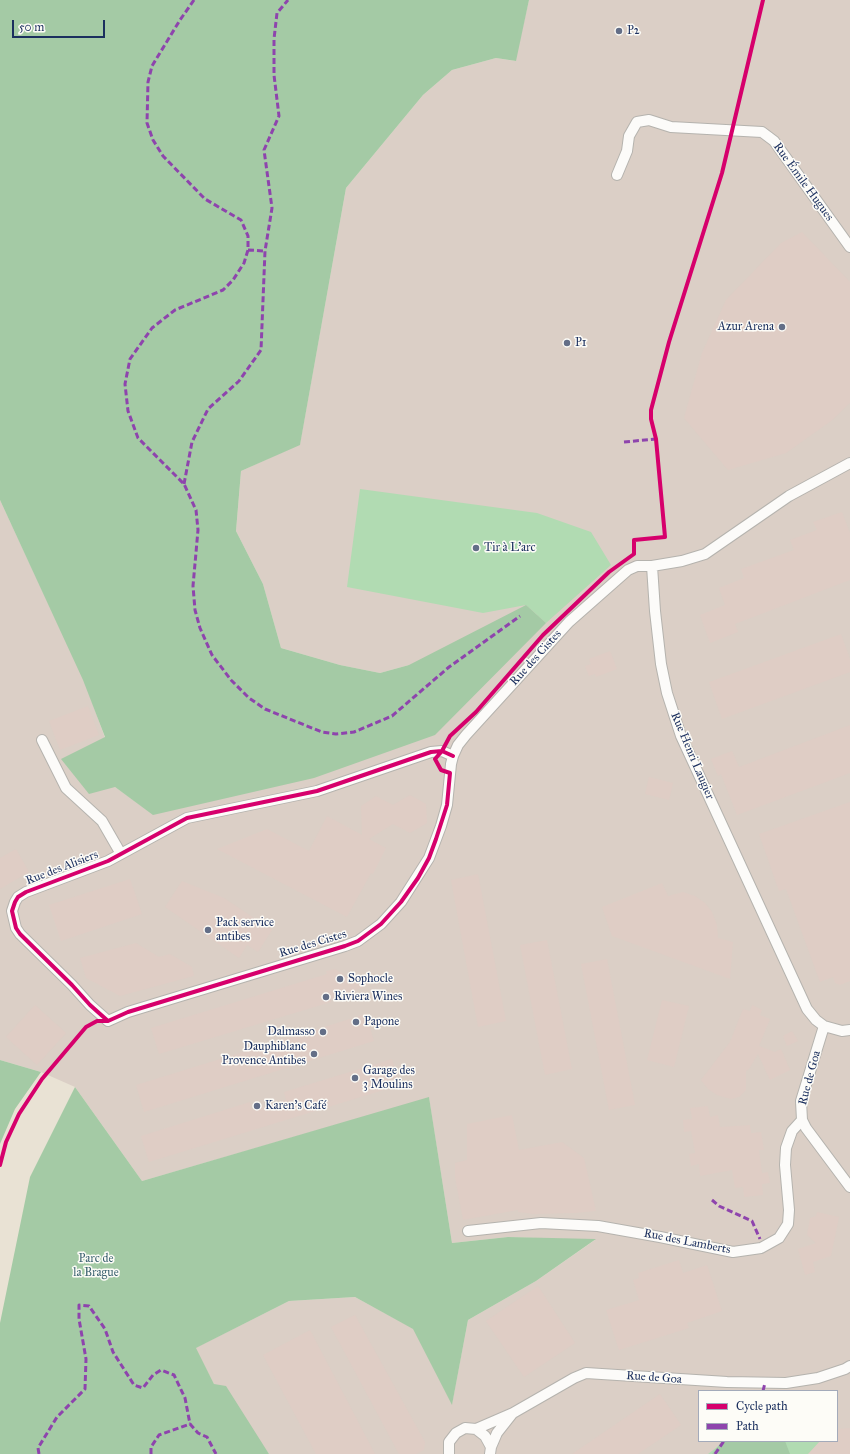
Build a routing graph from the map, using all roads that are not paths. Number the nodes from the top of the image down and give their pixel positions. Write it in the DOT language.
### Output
graph roads {
  1 [pos="617,175"];
  2 [pos="850,247"];
  3 [pos="850,463"];
  4 [pos="652,566"];
  5 [pos="42,740"];
  6 [pos="453,756"];
  7 [pos="121,854"];
  8 [pos="108,1021"];
  9 [pos="824,1026"];
  10 [pos="850,1030"];
  11 [pos="802,1120"];
  12 [pos="850,1186"];
  13 [pos="468,1231"];
  14 [pos="850,1366"];
  15 [pos="513,1413"];
  16 [pos="476,1429"];
  17 [pos="490,1450"];
  18 [pos="449,1454"];
  1 -- 2 [label="street, Rue Émile Hugues"];
  3 -- 4 [label="street"];
  4 -- 6 [label="street, Rue des Cistes"];
  4 -- 9 [label="street, Rue Henri Laugier"];
  5 -- 7 [label="street"];
  6 -- 7 [label="street, Rue des Alisiers"];
  6 -- 8 [label="street, Rue des Cistes"];
  7 -- 8 [label="street, Rue des Alisiers"];
  9 -- 10 [label="street"];
  9 -- 11 [label="street, Rue de Goa"];
  11 -- 12 [label="street, Rue de Goa"];
  11 -- 13 [label="street, Rue des Lamberts"];
  14 -- 15 [label="street, Rue de Goa"];
  15 -- 16 [label="street, Rue de Goa"];
  15 -- 17 [label="street, Rue de Goa"];
  16 -- 17 [label="street, Rue de Goa"];
  16 -- 18 [label="street, Rue de Goa"];
}
